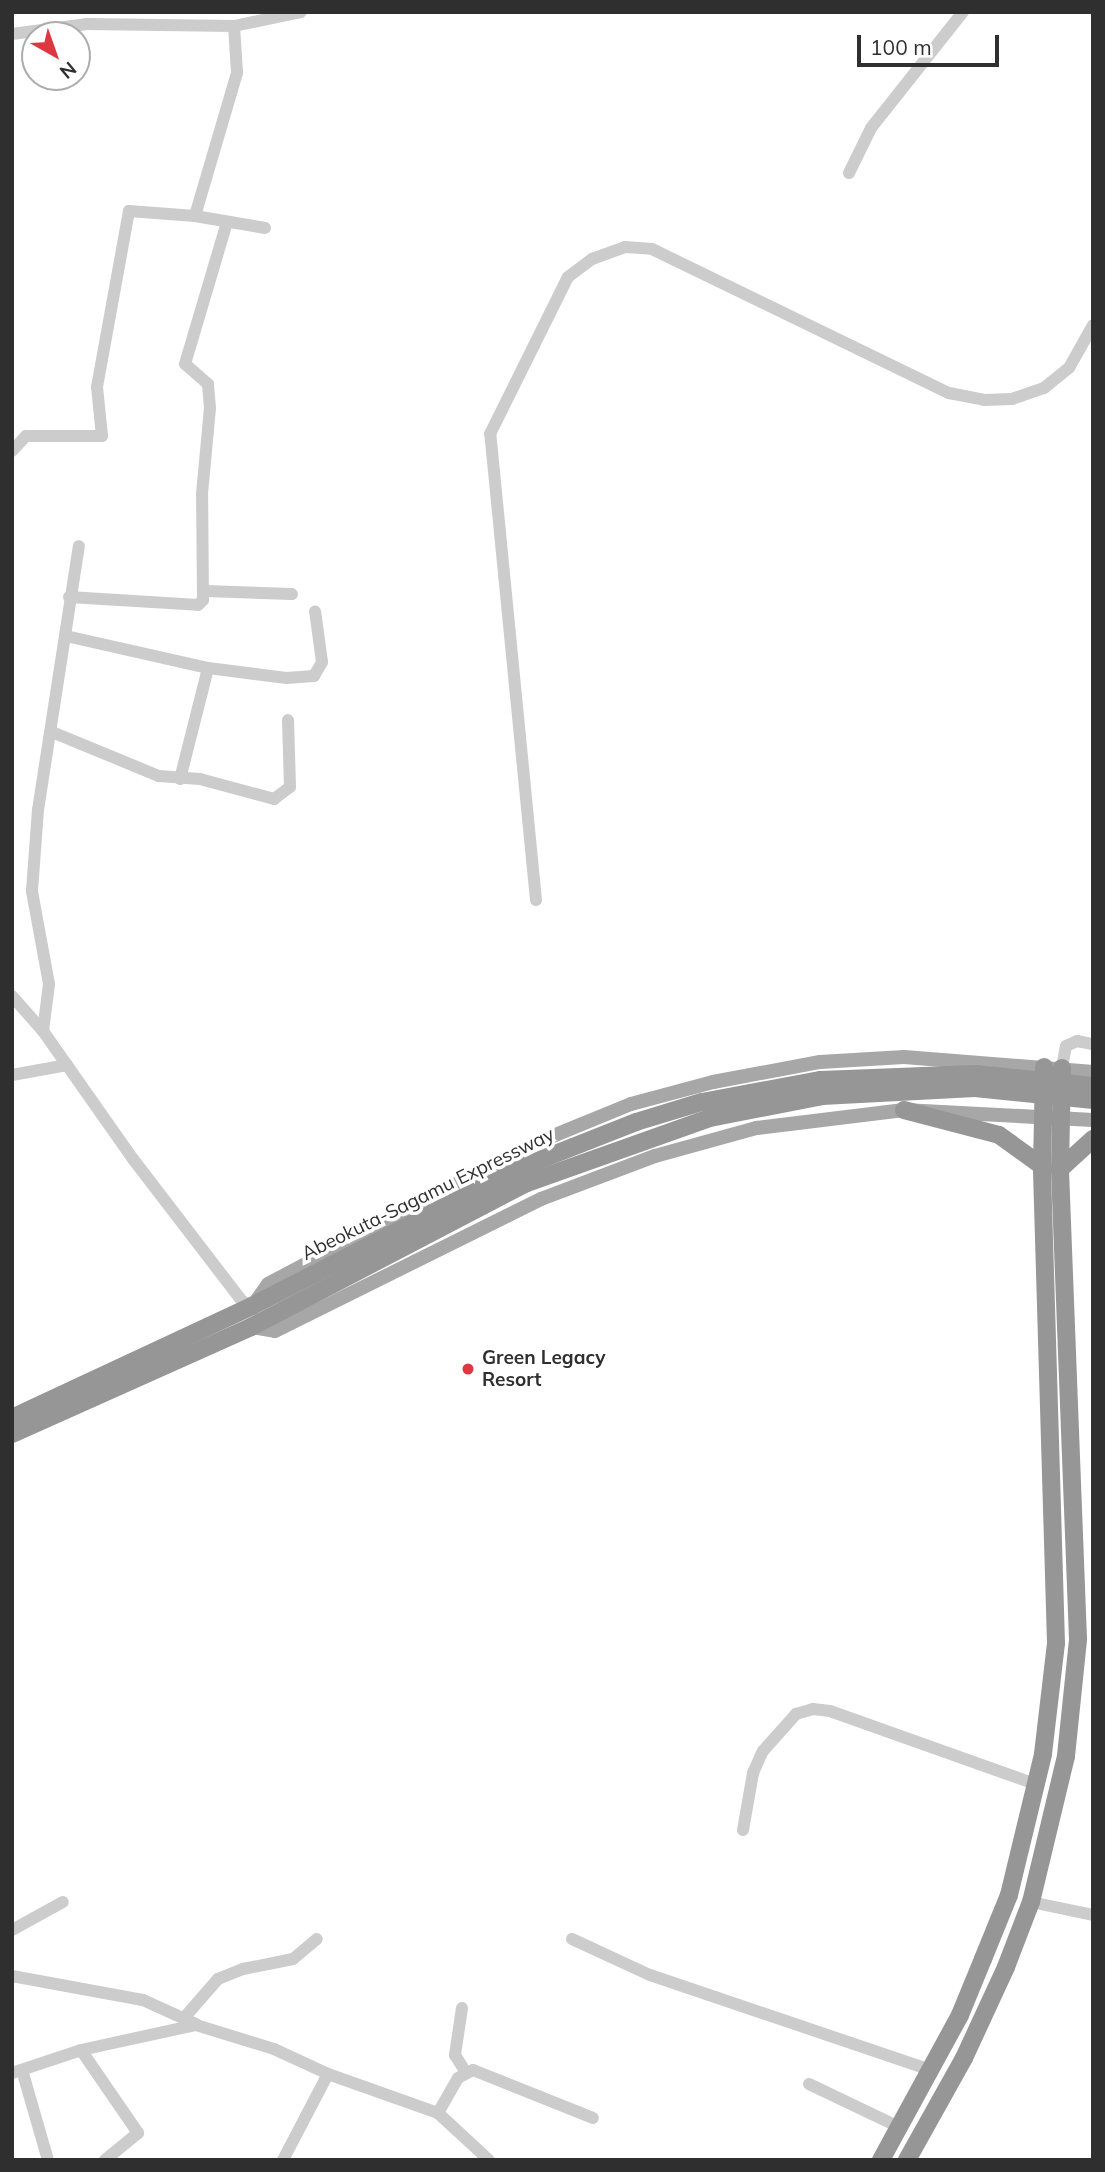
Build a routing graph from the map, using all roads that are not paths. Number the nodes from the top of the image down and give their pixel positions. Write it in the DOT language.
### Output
graph roads {
  1 [pos="301,12"];
  2 [pos="963,12"];
  3 [pos="234,26"];
  4 [pos="12,34"];
  5 [pos="849,173"];
  6 [pos="195,216"];
  7 [pos="227,222"];
  8 [pos="265,228"];
  9 [pos="1093,325"];
  10 [pos="12,451"];
  11 [pos="79,546"];
  12 [pos="205,591"];
  13 [pos="292,594"];
  14 [pos="69,597"];
  15 [pos="314,611"];
  16 [pos="66,636"];
  17 [pos="208,668"];
  18 [pos="288,720"];
  19 [pos="52,732"];
  20 [pos="180,779"];
  21 [pos="536,900"];
  22 [pos="12,996"];
  23 [pos="43,1031"];
  24 [pos="1093,1044"];
  25 [pos="67,1065"];
  26 [pos="1044,1067"];
  27 [pos="1062,1068"];
  28 [pos="1093,1072"];
  29 [pos="12,1075"];
  30 [pos="1093,1086"];
  31 [pos="822,1088"];
  32 [pos="1093,1100"];
  33 [pos="904,1110"];
  34 [pos="1042,1115"];
  35 [pos="1060,1117"];
  36 [pos="1093,1120"];
  37 [pos="1093,1139"];
  38 [pos="1042,1166"];
  39 [pos="1060,1169"];
  40 [pos="252,1306"];
  41 [pos="251,1327"];
  42 [pos="12,1418"];
  43 [pos="12,1434"];
  44 [pos="1043,1754"];
  45 [pos="1066,1756"];
  46 [pos="1038,1785"];
  47 [pos="743,1830"];
  48 [pos="63,1902"];
  49 [pos="1031,1902"];
  50 [pos="1093,1914"];
  51 [pos="12,1930"];
  52 [pos="317,1939"];
  53 [pos="572,1939"];
  54 [pos="12,1976"];
  55 [pos="462,2008"];
  56 [pos="190,2021"];
  57 [pos="81,2050"];
  58 [pos="931,2070"];
  59 [pos="17,2071"];
  60 [pos="465,2071"];
  61 [pos="328,2074"];
  62 [pos="809,2084"];
  63 [pos="438,2113"];
  64 [pos="593,2118"];
  65 [pos="900,2127"];
  66 [pos="48,2160"];
  67 [pos="105,2160"];
  68 [pos="283,2160"];
  69 [pos="489,2160"];
  70 [pos="881,2160"];
  71 [pos="907,2160"];
  1 -- 3 [label="street"];
  2 -- 5 [label="street"];
  3 -- 4 [label="street"];
  3 -- 6 [label="street"];
  6 -- 7 [label="street"];
  6 -- 10 [label="street"];
  7 -- 8 [label="street"];
  7 -- 12 [label="street"];
  9 -- 21 [label="street"];
  11 -- 14 [label="street"];
  12 -- 13 [label="street"];
  12 -- 14 [label="street"];
  14 -- 16 [label="street"];
  15 -- 17 [label="street"];
  16 -- 17 [label="street"];
  16 -- 19 [label="street"];
  17 -- 20 [label="street"];
  18 -- 20 [label="street"];
  19 -- 20 [label="street"];
  19 -- 23 [label="street"];
  22 -- 23 [label="street"];
  23 -- 25 [label="street"];
  24 -- 27 [label="street"];
  25 -- 29 [label="street"];
  25 -- 40 [label="street"];
  26 -- 27 [label="main road"];
  26 -- 34 [label="highway"];
  26 -- 40 [label="main road"];
  27 -- 28 [label="main road"];
  27 -- 35 [label="highway"];
  30 -- 31 [label="highway, Abeokuta-Sagamu Expressway, bridge"];
  31 -- 32 [label="highway, Abeokuta-Sagamu Expressway, bridge"];
  31 -- 40 [label="highway, Abeokuta-Sagamu Expressway"];
  31 -- 41 [label="highway, Abeokuta-Sagamu Expressway"];
  33 -- 34 [label="main road"];
  33 -- 38 [label="highway"];
  33 -- 41 [label="main road"];
  34 -- 35 [label="main road"];
  34 -- 38 [label="highway"];
  35 -- 36 [label="main road"];
  35 -- 39 [label="highway"];
  37 -- 39 [label="highway"];
  38 -- 44 [label="highway"];
  39 -- 45 [label="highway"];
  40 -- 42 [label="highway, Abeokuta-Sagamu Expressway"];
  41 -- 43 [label="highway, Abeokuta-Sagamu Expressway"];
  44 -- 45 [label="highway"];
  44 -- 46 [label="highway"];
  45 -- 49 [label="highway"];
  46 -- 47 [label="street"];
  46 -- 58 [label="highway"];
  48 -- 51 [label="street"];
  49 -- 50 [label="street"];
  49 -- 71 [label="highway"];
  52 -- 56 [label="street"];
  53 -- 58 [label="street"];
  54 -- 56 [label="street"];
  55 -- 60 [label="street"];
  56 -- 57 [label="street"];
  56 -- 61 [label="street"];
  57 -- 59 [label="street"];
  57 -- 67 [label="street"];
  58 -- 65 [label="highway"];
  59 -- 66 [label="street"];
  60 -- 63 [label="street"];
  60 -- 64 [label="street"];
  61 -- 63 [label="street"];
  61 -- 68 [label="street"];
  62 -- 65 [label="street"];
  63 -- 69 [label="street"];
  65 -- 70 [label="highway"];
}
